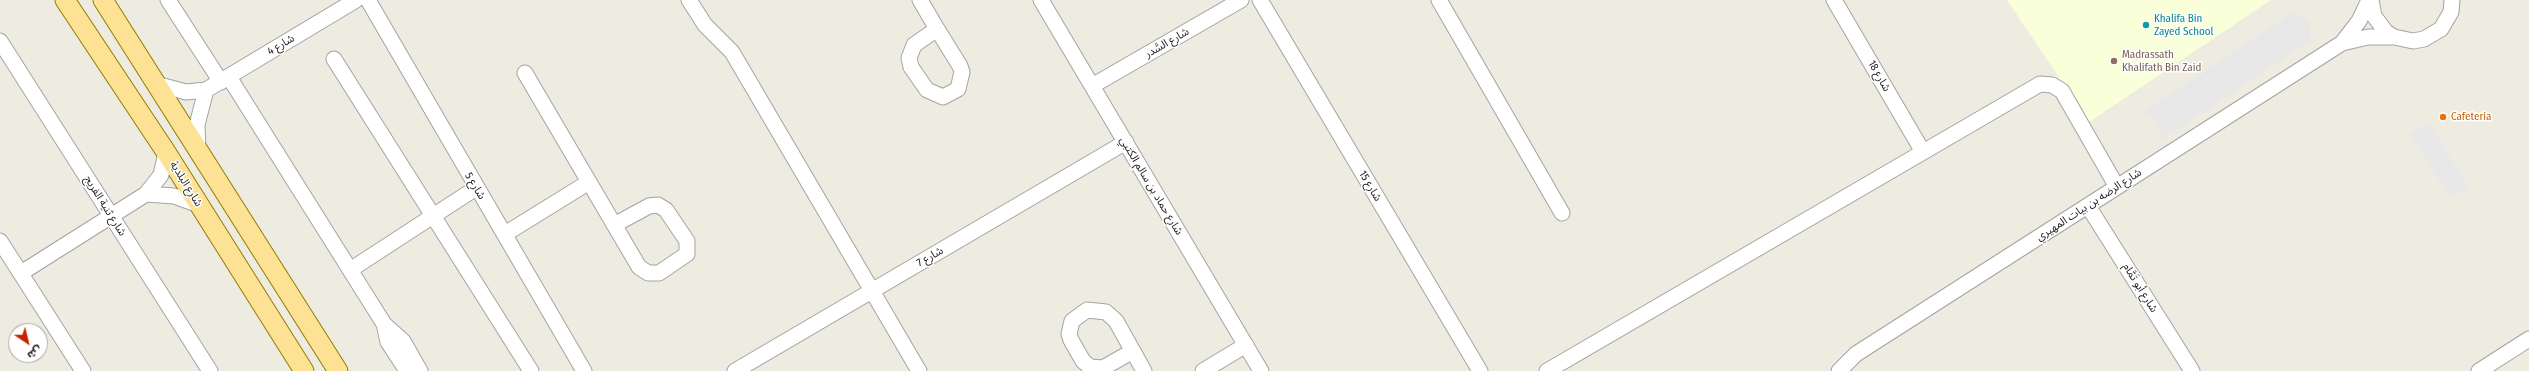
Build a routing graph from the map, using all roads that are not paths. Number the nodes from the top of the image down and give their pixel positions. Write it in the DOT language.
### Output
graph roads {
  1 [pos="65,0"];
  2 [pos="103,0"];
  3 [pos="168,0"];
  4 [pos="356,0"];
  5 [pos="368,0"];
  6 [pos="689,0"];
  7 [pos="920,0"];
  8 [pos="1041,0"];
  9 [pos="1241,0"];
  10 [pos="1260,0"];
  11 [pos="1439,0"];
  12 [pos="1834,0"];
  13 [pos="2370,0"];
  14 [pos="2452,0"];
  15 [pos="937,29"];
  16 [pos="2394,37"];
  17 [pos="0,41"];
  18 [pos="2342,43"];
  19 [pos="334,59"];
  20 [pos="525,72"];
  21 [pos="225,79"];
  22 [pos="156,84"];
  23 [pos="1092,86"];
  24 [pos="206,90"];
  25 [pos="1126,142"];
  26 [pos="198,149"];
  27 [pos="166,152"];
  28 [pos="1923,152"];
  29 [pos="589,182"];
  30 [pos="2117,187"];
  31 [pos="476,188"];
  32 [pos="146,194"];
  33 [pos="199,205"];
  34 [pos="2088,206"];
  35 [pos="1562,213"];
  36 [pos="112,216"];
  37 [pos="434,216"];
  38 [pos="614,225"];
  39 [pos="505,234"];
  40 [pos="0,241"];
  41 [pos="350,270"];
  42 [pos="20,273"];
  43 [pos="872,291"];
  44 [pos="384,324"];
  45 [pos="2529,339"];
  46 [pos="1246,345"];
  47 [pos="1133,351"];
  48 [pos="83,371"];
  49 [pos="210,371"];
  50 [pos="304,371"];
  51 [pos="338,371"];
  52 [pos="407,371"];
  53 [pos="420,371"];
  54 [pos="531,371"];
  55 [pos="584,371"];
  56 [pos="735,371"];
  57 [pos="919,371"];
  58 [pos="1144,371"];
  59 [pos="1203,371"];
  60 [pos="1261,371"];
  61 [pos="1480,371"];
  62 [pos="1547,371"];
  63 [pos="1839,371"];
  64 [pos="2192,371"];
  65 [pos="2479,371"];
  1 -- 27 [label="main road, شارع البلدية"];
  2 -- 22 [label="main road"];
  3 -- 21 [label="street"];
  4 -- 21 [label="street, شارع 4"];
  5 -- 31 [label="street, شارع 5"];
  6 -- 43 [label="street"];
  7 -- 15 [label="street"];
  8 -- 23 [label="street, شارع حماد بن سالم الكتبي"];
  9 -- 23 [label="street, شارع السَّدر"];
  10 -- 61 [label="street, شارع 15"];
  11 -- 35 [label="street"];
  12 -- 28 [label="street, شارع 18"];
  13 -- 16 [label="street"];
  13 -- 18 [label="street, شارع الرضه بن بيات المهيري"];
  14 -- 16 [label="street, شارع الرضه بن بيات المهيري"];
  16 -- 18 [label="street, شارع الرضه بن بيات المهيري"];
  17 -- 36 [label="street, شارع ثنية الفريج"];
  18 -- 30 [label="street, شارع الرضه بن بيات المهيري"];
  19 -- 37 [label="street"];
  20 -- 29 [label="street"];
  21 -- 24 [label="street, شارع 4"];
  21 -- 41 [label="street"];
  22 -- 24 [label="street, شارع 4"];
  22 -- 26 [label="main road"];
  23 -- 25 [label="street, شارع حماد بن سالم الكتبي"];
  24 -- 26 [label="street"];
  25 -- 43 [label="street, شارع 7"];
  25 -- 46 [label="street, شارع حماد بن سالم الكتبي"];
  26 -- 51 [label="main road"];
  27 -- 32 [label="street"];
  27 -- 33 [label="main road, شارع البلدية"];
  28 -- 30 [label="street"];
  28 -- 62 [label="street"];
  29 -- 38 [label="street"];
  29 -- 39 [label="street"];
  30 -- 34 [label="street, شارع الرضه بن بيات المهيري"];
  31 -- 37 [label="street"];
  31 -- 39 [label="street, شارع 5"];
  32 -- 33 [label="street"];
  32 -- 36 [label="street"];
  33 -- 50 [label="main road, شارع البلدية"];
  34 -- 63 [label="street, شارع الرضه بن بيات المهيري"];
  34 -- 64 [label="street, شارع أبو تَمَّام"];
  36 -- 42 [label="street"];
  36 -- 49 [label="street, شارع ثنية الفريج"];
  37 -- 41 [label="street"];
  37 -- 54 [label="street"];
  38 -- 38 [label="street"];
  39 -- 55 [label="street, شارع 5"];
  40 -- 42 [label="street"];
  41 -- 44 [label="street"];
  42 -- 48 [label="street"];
  43 -- 56 [label="street, شارع 7"];
  43 -- 57 [label="street"];
  44 -- 52 [label="street"];
  44 -- 53 [label="street"];
  45 -- 65 [label="street"];
  46 -- 59 [label="street"];
  46 -- 60 [label="street, شارع حماد بن سالم الكتبي"];
  47 -- 58 [label="street"];
}
